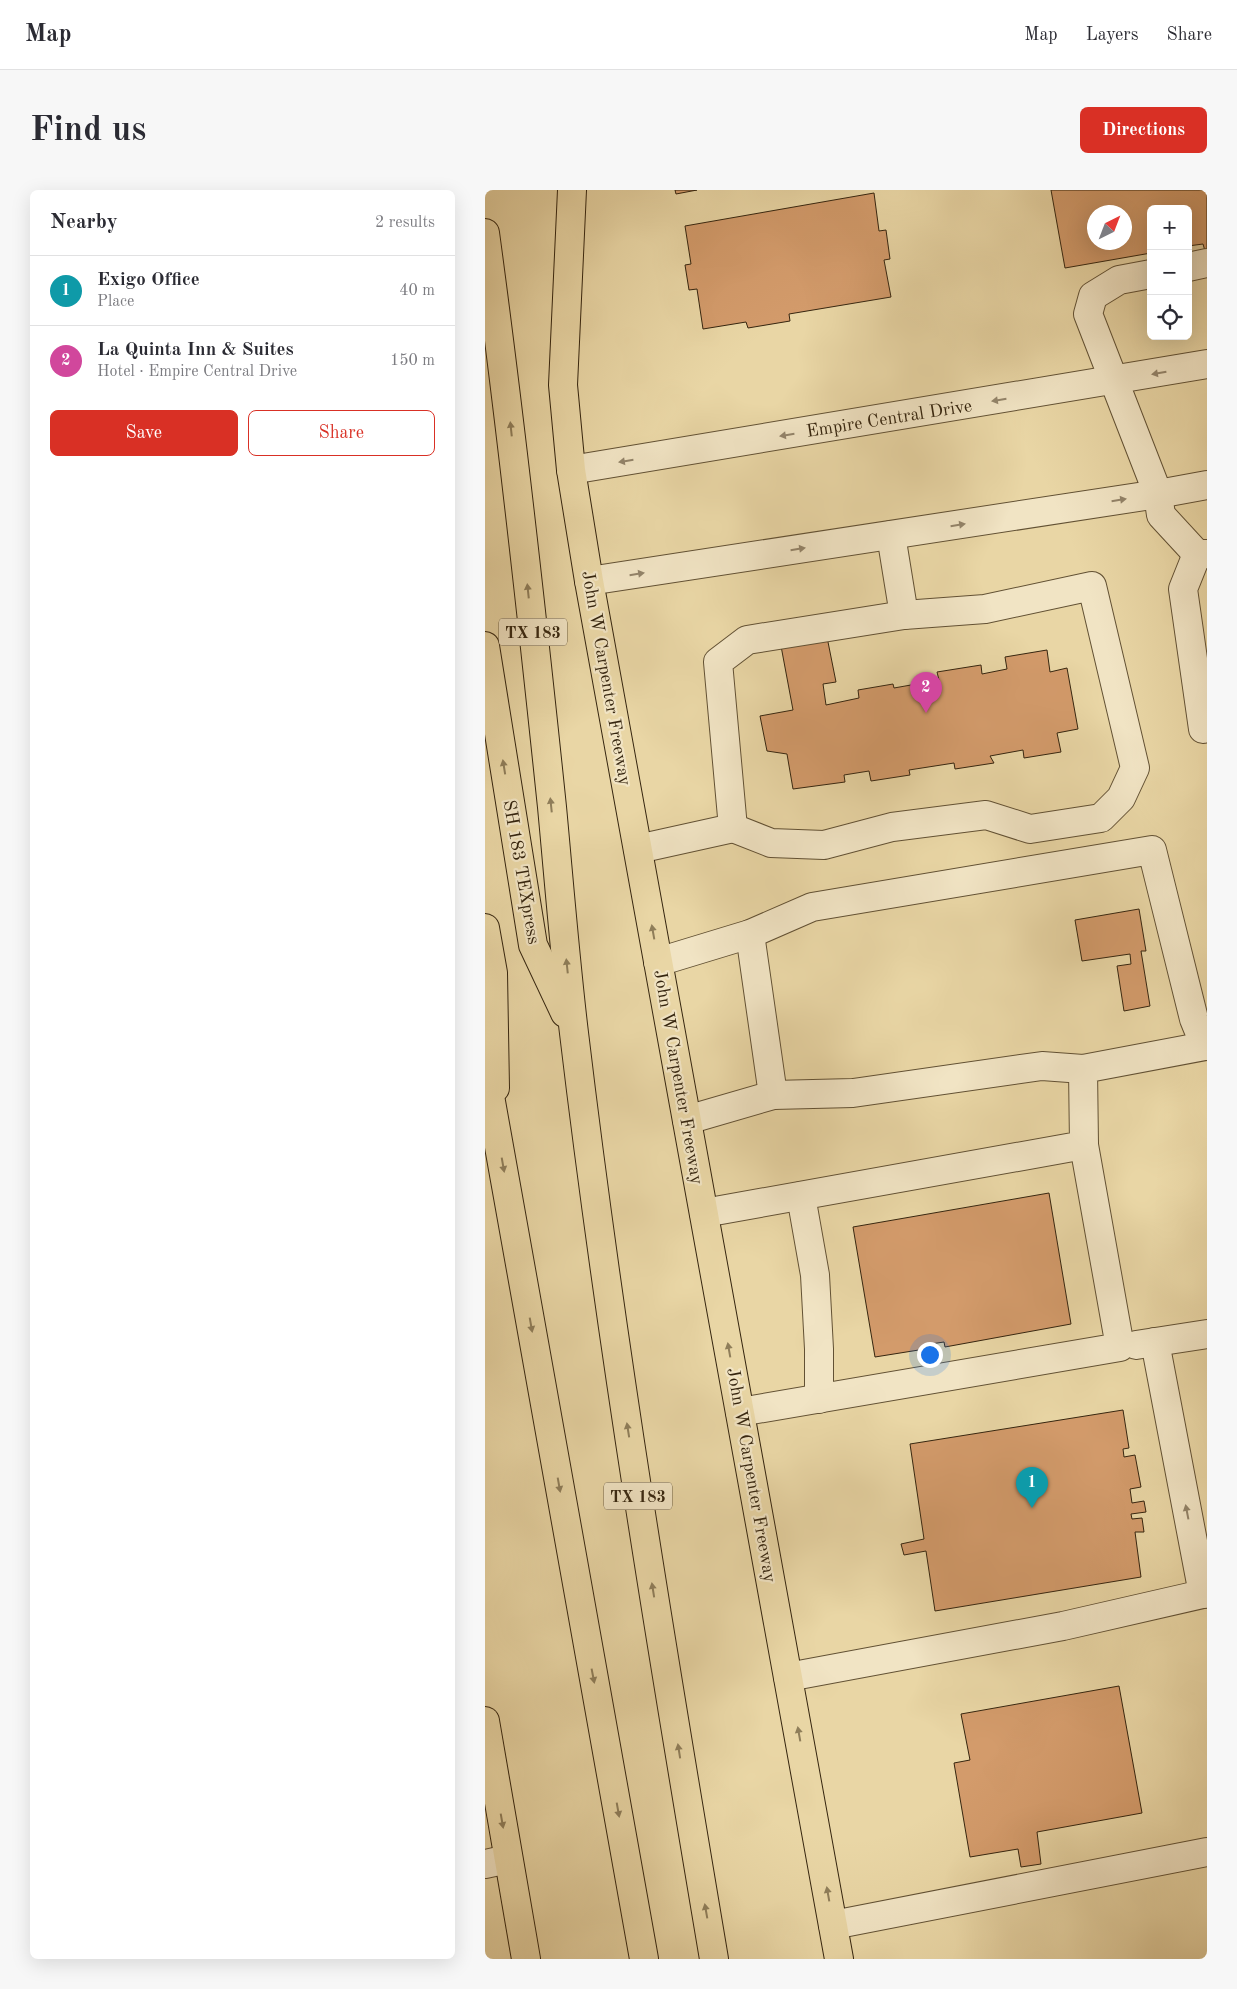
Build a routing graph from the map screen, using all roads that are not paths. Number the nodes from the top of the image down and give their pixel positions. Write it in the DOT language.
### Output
graph roads {
  1 [pos="572,190"];
  2 [pos="485,233"];
  3 [pos="1207,263"];
  4 [pos="1192,266"];
  5 [pos="1147,275"];
  6 [pos="1207,364"];
  7 [pos="1114,381"];
  8 [pos="571,470"];
  9 [pos="1207,484"];
  10 [pos="1157,494"];
  11 [pos="891,535"];
  12 [pos="1202,554"];
  13 [pos="589,581"];
  14 [pos="903,616"];
  15 [pos="485,646"];
  16 [pos="1207,728"];
  17 [pos="733,828"];
  18 [pos="638,849"];
  19 [pos="485,928"];
  20 [pos="749,934"];
  21 [pos="658,962"];
  22 [pos="574,1032"];
  23 [pos="1206,1046"];
  24 [pos="485,1068"];
  25 [pos="1083,1069"];
  26 [pos="773,1095"];
  27 [pos="495,1117"];
  28 [pos="687,1120"];
  29 [pos="1084,1145"];
  30 [pos="801,1196"];
  31 [pos="704,1213"];
  32 [pos="1207,1334"];
  33 [pos="1155,1342"];
  34 [pos="1120,1347"];
  35 [pos="819,1399"];
  36 [pos="740,1412"];
  37 [pos="1205,1594"];
  38 [pos="788,1677"];
  39 [pos="485,1721"];
  40 [pos="1207,1852"];
  41 [pos="497,1861"];
  42 [pos="833,1925"];
  43 [pos="526,1959"];
  44 [pos="644,1959"];
  45 [pos="714,1959"];
  46 [pos="839,1959"];
  1 -- 8 [label="main road, John W Carpenter Freeway"];
  22 -- 2 [label="main road, TX 183, one-way"];
  3 -- 4 [label="street"];
  5 -- 7 [label="street"];
  6 -- 7 [label="street, Empire Central Drive, one-way"];
  7 -- 8 [label="street, Empire Central Drive, one-way"];
  7 -- 10 [label="street"];
  8 -- 13 [label="main road, John W Carpenter Freeway"];
  9 -- 10 [label="street"];
  11 -- 10 [label="street, one-way"];
  10 -- 12 [label="street"];
  13 -- 11 [label="street, one-way"];
  11 -- 14 [label="street"];
  12 -- 16 [label="street"];
  13 -- 18 [label="main road, John W Carpenter Freeway"];
  14 -- 17 [label="street"];
  14 -- 17 [label="street"];
  22 -- 15 [label="main road, SH 183 TEXpress, one-way"];
  17 -- 18 [label="street"];
  21 -- 18 [label="main road, John W Carpenter Freeway, one-way"];
  19 -- 27 [label="main road"];
  20 -- 21 [label="street"];
  20 -- 23 [label="street"];
  20 -- 26 [label="street"];
  21 -- 28 [label="main road, John W Carpenter Freeway"];
  45 -- 22 [label="main road, TX 183, one-way"];
  23 -- 25 [label="street"];
  24 -- 27 [label="main road"];
  25 -- 26 [label="street"];
  25 -- 29 [label="street"];
  26 -- 28 [label="street"];
  27 -- 44 [label="main road, one-way"];
  28 -- 31 [label="main road, John W Carpenter Freeway"];
  29 -- 30 [label="street"];
  29 -- 34 [label="street"];
  30 -- 31 [label="street"];
  30 -- 35 [label="street"];
  36 -- 31 [label="main road, John W Carpenter Freeway, one-way"];
  32 -- 33 [label="street"];
  33 -- 34 [label="street"];
  37 -- 33 [label="street, one-way"];
  34 -- 35 [label="street"];
  35 -- 36 [label="street"];
  36 -- 38 [label="main road, John W Carpenter Freeway"];
  37 -- 38 [label="street"];
  42 -- 38 [label="main road, John W Carpenter Freeway, one-way"];
  39 -- 41 [label="main road, one-way"];
  40 -- 42 [label="street"];
  41 -- 43 [label="main road"];
  42 -- 46 [label="main road, John W Carpenter Freeway"];
}
